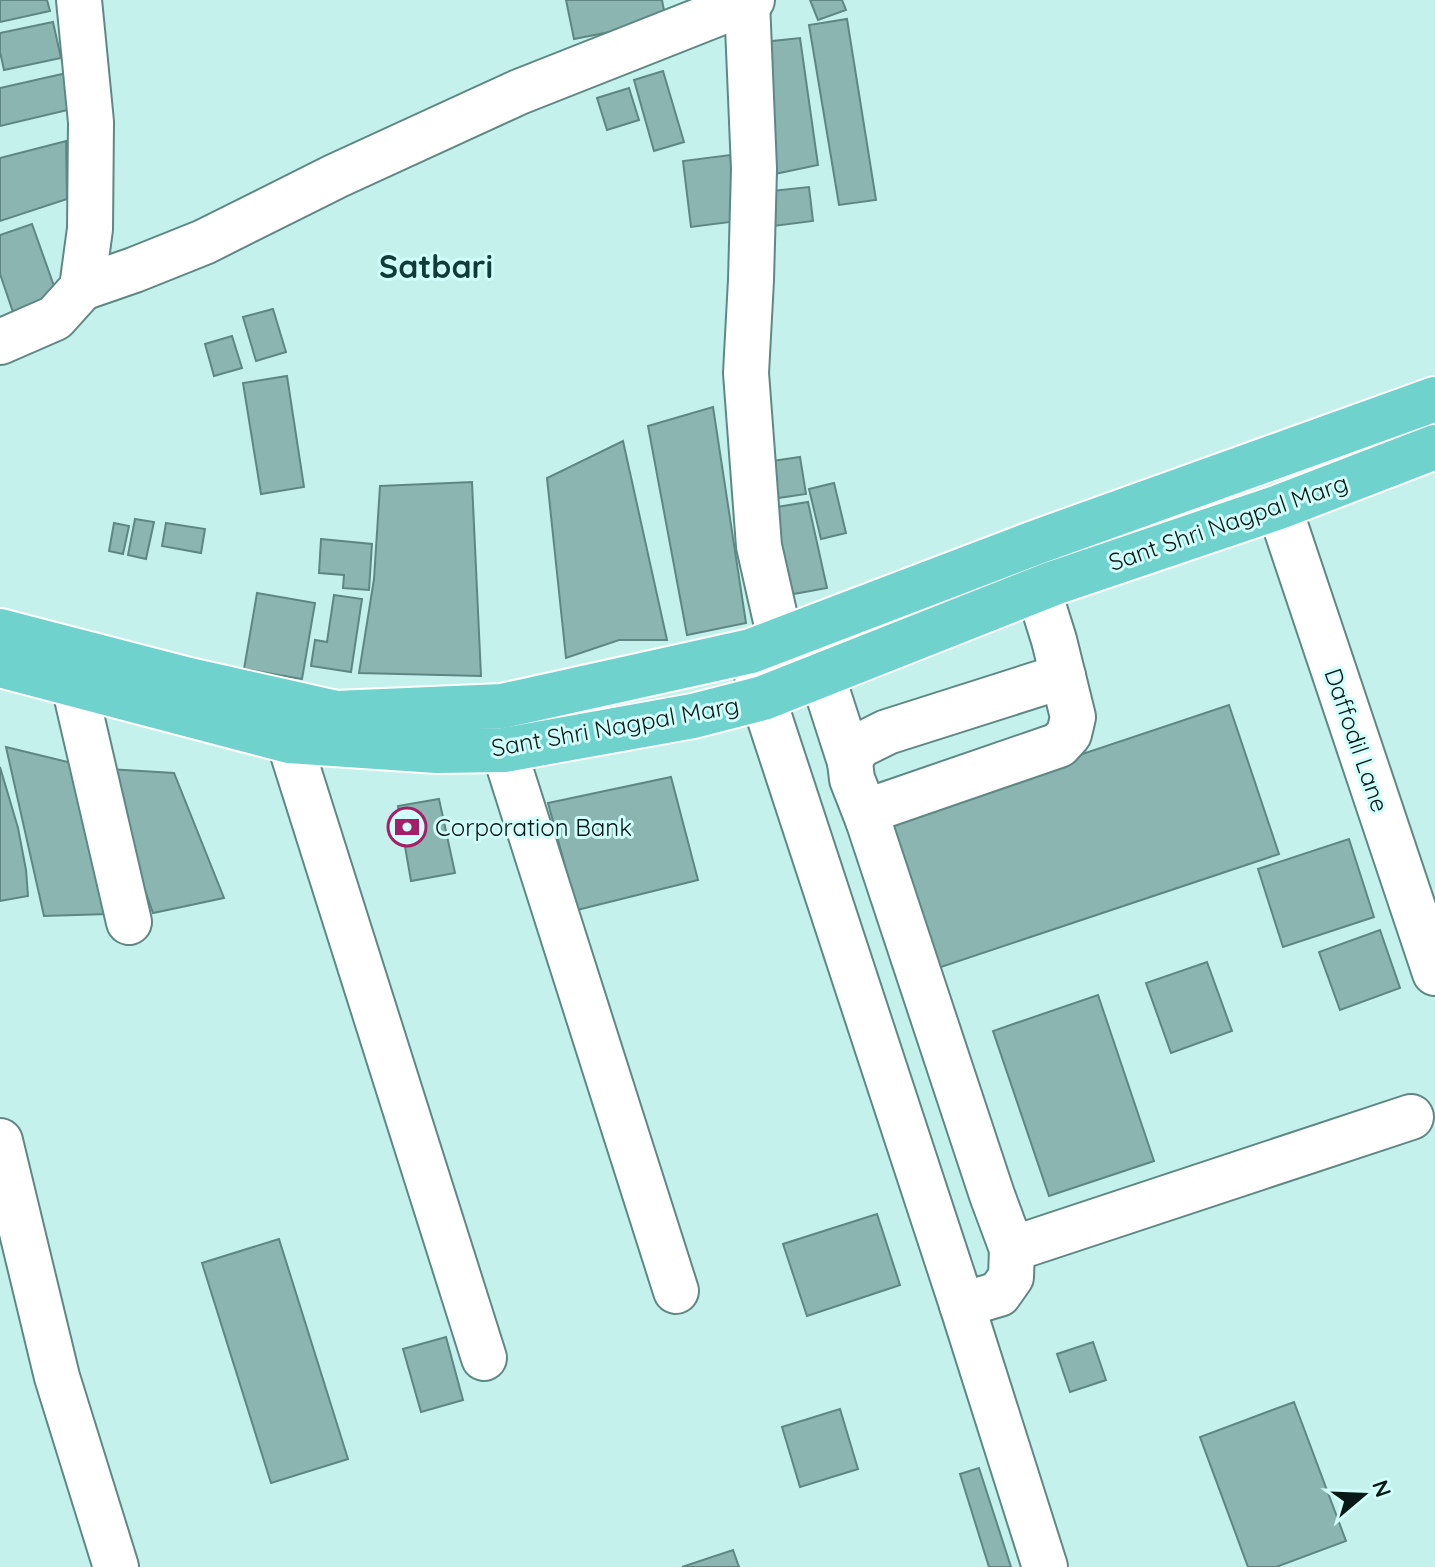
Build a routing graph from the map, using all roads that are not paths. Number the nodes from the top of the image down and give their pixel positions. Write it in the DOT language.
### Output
graph roads {
  1 [pos="79,0"];
  2 [pos="750,1"];
  3 [pos="82,288"];
  4 [pos="0,342"];
  5 [pos="1435,399"];
  6 [pos="1435,447"];
  7 [pos="1279,507"];
  8 [pos="1038,589"];
  9 [pos="0,631"];
  10 [pos="766,645"];
  11 [pos="0,665"];
  12 [pos="822,675"];
  13 [pos="1063,676"];
  14 [pos="74,685"];
  15 [pos="763,698"];
  16 [pos="289,741"];
  17 [pos="504,750"];
  18 [pos="850,762"];
  19 [pos="868,820"];
  20 [pos="129,922"];
  21 [pos="1435,973"];
  22 [pos="1411,1117"];
  23 [pos="0,1141"];
  24 [pos="1012,1249"];
  25 [pos="676,1291"];
  26 [pos="962,1305"];
  27 [pos="484,1358"];
  28 [pos="116,1567"];
  29 [pos="1045,1567"];
  1 -- 3 [label="street"];
  2 -- 3 [label="street"];
  2 -- 10 [label="street"];
  3 -- 4 [label="street"];
  5 -- 10 [label="main road, Sant Shri Nagpal Marg"];
  6 -- 7 [label="main road, Sant Shri Nagpal Marg"];
  7 -- 8 [label="main road, Sant Shri Nagpal Marg"];
  7 -- 21 [label="street, Daffodil Lane"];
  8 -- 12 [label="main road, Sant Shri Nagpal Marg"];
  8 -- 13 [label="street"];
  9 -- 10 [label="main road, Sant Shri Nagpal Marg"];
  10 -- 15 [label="street"];
  11 -- 14 [label="main road, Sant Shri Nagpal Marg"];
  12 -- 15 [label="main road, Sant Shri Nagpal Marg"];
  12 -- 18 [label="street"];
  13 -- 18 [label="street"];
  13 -- 19 [label="street"];
  14 -- 16 [label="main road, Sant Shri Nagpal Marg"];
  14 -- 20 [label="street"];
  15 -- 17 [label="main road, Sant Shri Nagpal Marg"];
  15 -- 26 [label="street"];
  16 -- 17 [label="main road, Sant Shri Nagpal Marg"];
  16 -- 27 [label="street"];
  17 -- 25 [label="street"];
  18 -- 19 [label="street"];
  19 -- 24 [label="street"];
  22 -- 24 [label="street"];
  23 -- 28 [label="street"];
  24 -- 26 [label="street"];
  26 -- 29 [label="street"];
}
